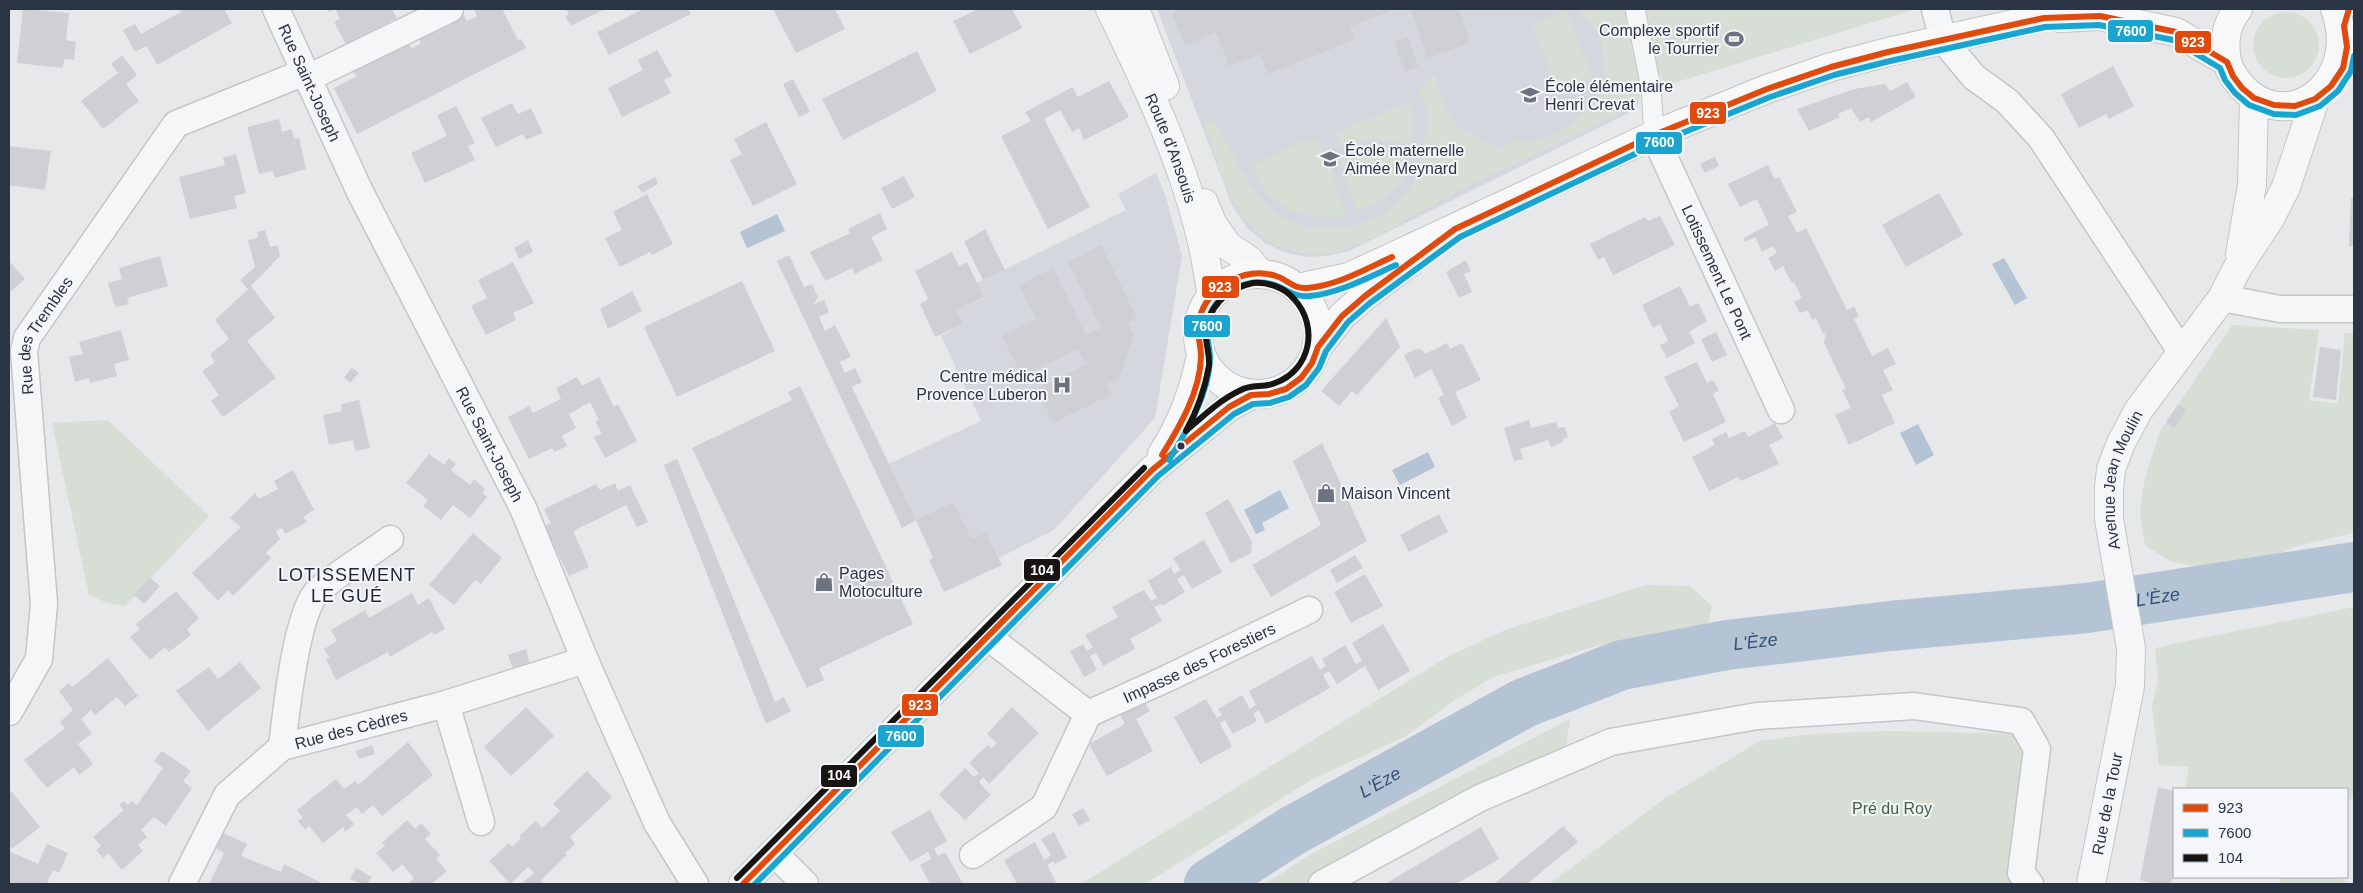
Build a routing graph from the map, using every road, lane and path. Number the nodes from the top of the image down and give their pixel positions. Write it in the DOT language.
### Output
graph roads {
  1 [pos="276,9"];
  2 [pos="450,9"];
  3 [pos="1110,9"];
  4 [pos="1135,9"];
  5 [pos="1635,9"];
  6 [pos="1936,9"];
  7 [pos="2080,9"];
  8 [pos="2238,9"];
  9 [pos="2343,15"];
  10 [pos="2044,18"];
  11 [pos="1943,40"];
  12 [pos="2227,62"];
  13 [pos="307,75"];
  14 [pos="2254,98"];
  15 [pos="2315,99"];
  16 [pos="1654,135"];
  17 [pos="1455,229"];
  18 [pos="2238,267"];
  19 [pos="1260,274"];
  20 [pos="1298,288"];
  21 [pos="1212,295"];
  22 [pos="2222,298"];
  23 [pos="2354,309"];
  24 [pos="1318,347"];
  25 [pos="2182,351"];
  26 [pos="1201,356"];
  27 [pos="1251,395"];
  28 [pos="1781,410"];
  29 [pos="1152,470"];
  30 [pos="390,540"];
  31 [pos="1309,610"];
  32 [pos="988,637"];
  33 [pos="585,660"];
  34 [pos="446,704"];
  35 [pos="9,712"];
  36 [pos="1088,714"];
  37 [pos="2124,722"];
  38 [pos="282,747"];
  39 [pos="481,822"];
  40 [pos="774,854"];
  41 [pos="973,855"];
  42 [pos="182,884"];
  43 [pos="695,884"];
  44 [pos="743,884"];
  45 [pos="805,884"];
  46 [pos="1322,884"];
  47 [pos="2030,884"];
  48 [pos="2091,884"];
  1 -- 13 [label="street, Rue Saint-Joseph"];
  2 -- 13 [label="street, Rue des Trembles"];
  3 -- 21 [label="street, Route d'Ansouis"];
  4 -- 19 [label="street, Route d'Ansouis"];
  5 -- 16 [label="street"];
  6 -- 11 [label="street"];
  7 -- 10 [label="main road"];
  8 -- 12 [label="main road"];
  9 -- 15 [label="main road"];
  10 -- 11 [label="main road"];
  10 -- 12 [label="main road"];
  11 -- 16 [label="main road"];
  11 -- 25 [label="street"];
  12 -- 14 [label="main road"];
  13 -- 33 [label="street, Rue Saint-Joseph"];
  13 -- 35 [label="street, Rue des Trembles"];
  14 -- 15 [label="main road"];
  14 -- 18 [label="street, Avenue Jean Moulin"];
  15 -- 18 [label="street, Avenue Jean Moulin"];
  16 -- 17 [label="main road"];
  16 -- 28 [label="street, Lotissement Le Pont"];
  17 -- 20 [label="main road"];
  17 -- 24 [label="main road"];
  18 -- 22 [label="street, Avenue Jean Moulin"];
  19 -- 20 [label="main road"];
  19 -- 21 [label="main road"];
  20 -- 24 [label="main road"];
  21 -- 26 [label="main road"];
  22 -- 23 [label="street"];
  22 -- 25 [label="street, Avenue Jean Moulin"];
  24 -- 27 [label="main road"];
  25 -- 37 [label="street, Avenue Jean Moulin"];
  26 -- 27 [label="main road"];
  26 -- 29 [label="main road"];
  27 -- 29 [label="main road"];
  29 -- 32 [label="main road"];
  30 -- 38 [label="street"];
  31 -- 36 [label="street, Impasse des Forestiers"];
  32 -- 36 [label="street"];
  32 -- 40 [label="main road"];
  33 -- 34 [label="street, Rue des Cèdres"];
  33 -- 43 [label="street, Rue Saint-Joseph"];
  34 -- 38 [label="street, Rue des Cèdres"];
  34 -- 39 [label="street"];
  36 -- 41 [label="street"];
  37 -- 48 [label="street, Rue de la Tour"];
  38 -- 42 [label="street, Rue des Cèdres"];
  40 -- 44 [label="main road"];
  40 -- 45 [label="street"];
  46 -- 47 [label="street"];
}
